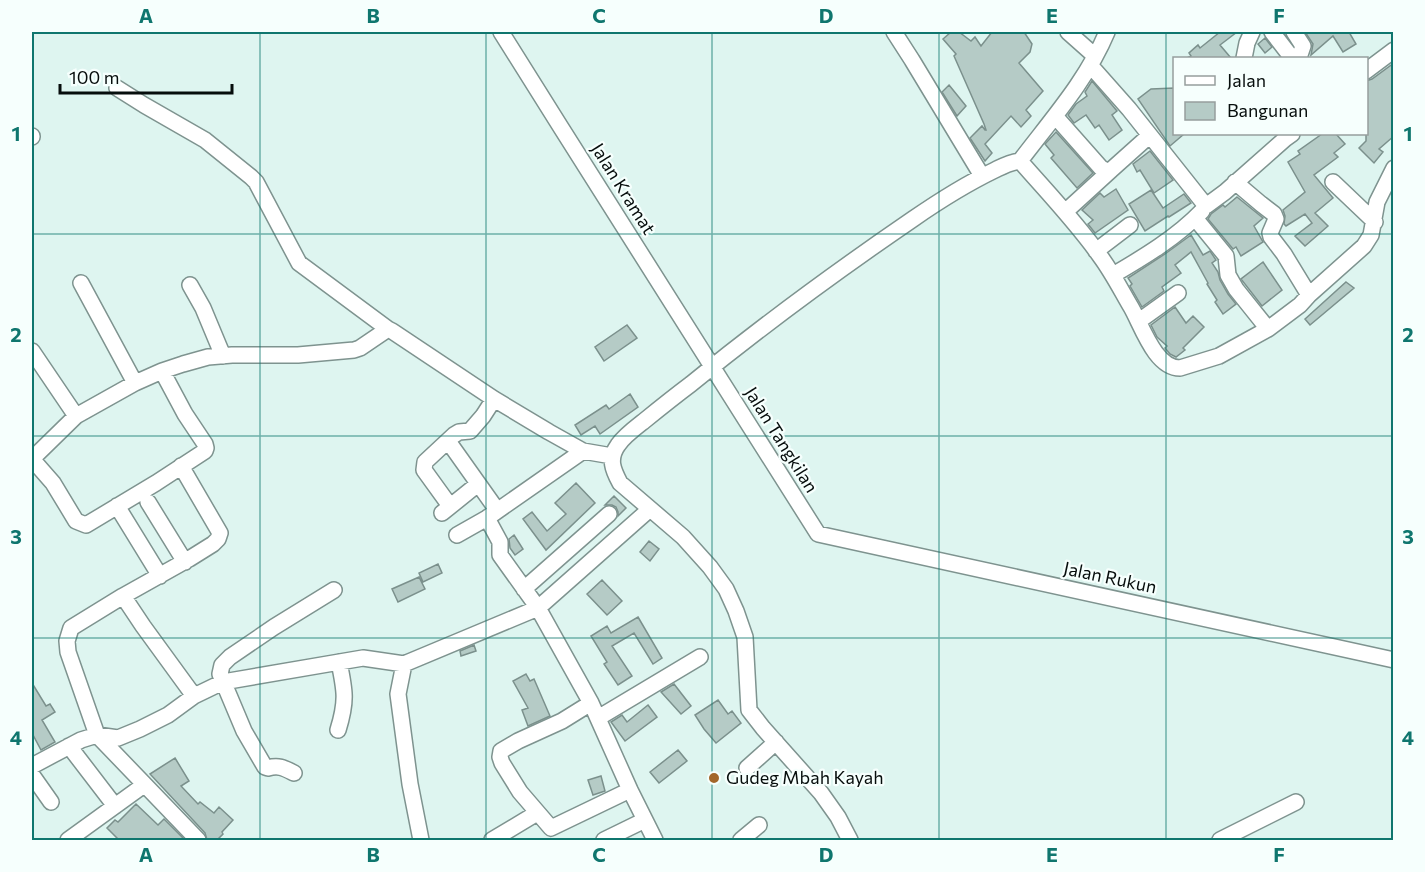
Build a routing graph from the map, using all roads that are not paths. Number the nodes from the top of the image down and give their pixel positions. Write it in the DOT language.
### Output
graph roads {
  1 [pos="501,32"];
  2 [pos="894,32"];
  3 [pos="1068,32"];
  4 [pos="1107,32"];
  5 [pos="1252,32"];
  6 [pos="1272,32"];
  7 [pos="1294,32"];
  8 [pos="1394,50"];
  9 [pos="1244,57"];
  10 [pos="1291,57"];
  11 [pos="1299,57"];
  12 [pos="1092,61"];
  13 [pos="1368,69"];
  14 [pos="117,87"];
  15 [pos="1055,116"];
  16 [pos="1286,135"];
  17 [pos="1149,136"];
  18 [pos="1020,161"];
  19 [pos="1394,168"];
  20 [pos="1111,170"];
  21 [pos="982,176"];
  22 [pos="1235,182"];
  23 [pos="1333,182"];
  24 [pos="1206,206"];
  25 [pos="1065,212"];
  26 [pos="1195,218"];
  27 [pos="1375,222"];
  28 [pos="1130,225"];
  29 [pos="1096,251"];
  30 [pos="1113,275"];
  31 [pos="81,283"];
  32 [pos="190,285"];
  33 [pos="1178,293"];
  34 [pos="1309,295"];
  35 [pos="1139,321"];
  36 [pos="388,329"];
  37 [pos="1268,329"];
  38 [pos="32,351"];
  39 [pos="223,356"];
  40 [pos="712,366"];
  41 [pos="162,371"];
  42 [pos="135,383"];
  43 [pos="494,399"];
  44 [pos="76,416"];
  45 [pos="448,441"];
  46 [pos="583,451"];
  47 [pos="612,456"];
  48 [pos="32,459"];
  49 [pos="182,466"];
  50 [pos="478,484"];
  51 [pos="148,502"];
  52 [pos="117,506"];
  53 [pos="650,509"];
  54 [pos="492,514"];
  55 [pos="609,514"];
  56 [pos="818,534"];
  57 [pos="457,535"];
  58 [pos="185,562"];
  59 [pos="160,576"];
  60 [pos="524,589"];
  61 [pos="334,590"];
  62 [pos="123,596"];
  63 [pos="538,608"];
  64 [pos="700,657"];
  65 [pos="1394,660"];
  66 [pos="339,662"];
  67 [pos="404,664"];
  68 [pos="223,682"];
  69 [pos="194,696"];
  70 [pos="591,703"];
  71 [pos="598,718"];
  72 [pos="338,730"];
  73 [pos="97,735"];
  74 [pos="776,742"];
  75 [pos="69,746"];
  76 [pos="32,766"];
  77 [pos="747,768"];
  78 [pos="294,773"];
  79 [pos="32,775"];
  80 [pos="144,785"];
  81 [pos="630,790"];
  82 [pos="51,802"];
  83 [pos="1296,802"];
  84 [pos="115,806"];
  85 [pos="537,813"];
  86 [pos="645,820"];
  87 [pos="759,825"];
  88 [pos="554,834"];
  89 [pos="68,840"];
  90 [pos="198,840"];
  91 [pos="421,840"];
  92 [pos="492,840"];
  93 [pos="604,840"];
  94 [pos="654,840"];
  95 [pos="741,840"];
  96 [pos="850,840"];
  97 [pos="1220,840"];
  1 -- 40 [label="street, Jalan Kramat"];
  2 -- 21 [label="street"];
  3 -- 12 [label="street"];
  4 -- 12 [label="street"];
  5 -- 9 [label="street"];
  6 -- 10 [label="street"];
  7 -- 11 [label="street"];
  8 -- 13 [label="street"];
  12 -- 15 [label="street"];
  12 -- 17 [label="street"];
  14 -- 36 [label="street"];
  15 -- 18 [label="street"];
  15 -- 20 [label="street"];
  16 -- 22 [label="street"];
  17 -- 20 [label="street"];
  17 -- 24 [label="street"];
  18 -- 21 [label="street"];
  18 -- 25 [label="street"];
  19 -- 27 [label="street"];
  20 -- 25 [label="street"];
  21 -- 40 [label="street"];
  22 -- 24 [label="street"];
  22 -- 34 [label="street"];
  23 -- 27 [label="street"];
  24 -- 26 [label="street"];
  25 -- 29 [label="street"];
  26 -- 30 [label="street"];
  26 -- 37 [label="street"];
  27 -- 34 [label="street"];
  28 -- 29 [label="street"];
  29 -- 30 [label="street"];
  30 -- 35 [label="street"];
  31 -- 42 [label="street"];
  32 -- 39 [label="street"];
  33 -- 35 [label="street"];
  34 -- 37 [label="street"];
  35 -- 37 [label="street"];
  36 -- 39 [label="street"];
  36 -- 43 [label="street"];
  38 -- 44 [label="street"];
  39 -- 41 [label="street"];
  40 -- 47 [label="street"];
  40 -- 56 [label="street, Jalan Tangkilan"];
  41 -- 42 [label="street"];
  41 -- 49 [label="street"];
  42 -- 44 [label="street"];
  43 -- 45 [label="street"];
  43 -- 46 [label="street"];
  44 -- 48 [label="street"];
  45 -- 50 [label="street"];
  45 -- 50 [label="street"];
  46 -- 47 [label="street"];
  46 -- 54 [label="street"];
  47 -- 53 [label="street"];
  48 -- 52 [label="street"];
  49 -- 52 [label="street"];
  49 -- 58 [label="street"];
  50 -- 54 [label="street"];
  51 -- 58 [label="street"];
  52 -- 59 [label="street"];
  53 -- 63 [label="street"];
  53 -- 74 [label="street"];
  54 -- 57 [label="street"];
  54 -- 60 [label="street"];
  55 -- 60 [label="street"];
  56 -- 65 [label="street, Jalan Rukun"];
  58 -- 59 [label="street"];
  59 -- 62 [label="street"];
  60 -- 63 [label="street"];
  61 -- 68 [label="street"];
  62 -- 69 [label="street"];
  62 -- 73 [label="street"];
  63 -- 67 [label="street"];
  63 -- 70 [label="street"];
  64 -- 71 [label="street"];
  66 -- 67 [label="street"];
  66 -- 68 [label="street"];
  66 -- 72 [label="street"];
  67 -- 91 [label="street"];
  68 -- 69 [label="street"];
  68 -- 78 [label="street"];
  69 -- 73 [label="street"];
  70 -- 71 [label="street"];
  70 -- 85 [label="street"];
  71 -- 81 [label="street"];
  73 -- 75 [label="street"];
  73 -- 80 [label="street"];
  74 -- 77 [label="street"];
  74 -- 96 [label="street"];
  75 -- 76 [label="street"];
  75 -- 84 [label="street"];
  79 -- 82 [label="street"];
  80 -- 84 [label="street"];
  80 -- 90 [label="street"];
  81 -- 86 [label="street"];
  81 -- 88 [label="street"];
  83 -- 97 [label="street"];
  84 -- 89 [label="street"];
  85 -- 88 [label="street"];
  85 -- 92 [label="street"];
  86 -- 93 [label="street"];
  86 -- 94 [label="street"];
  87 -- 95 [label="street"];
}
